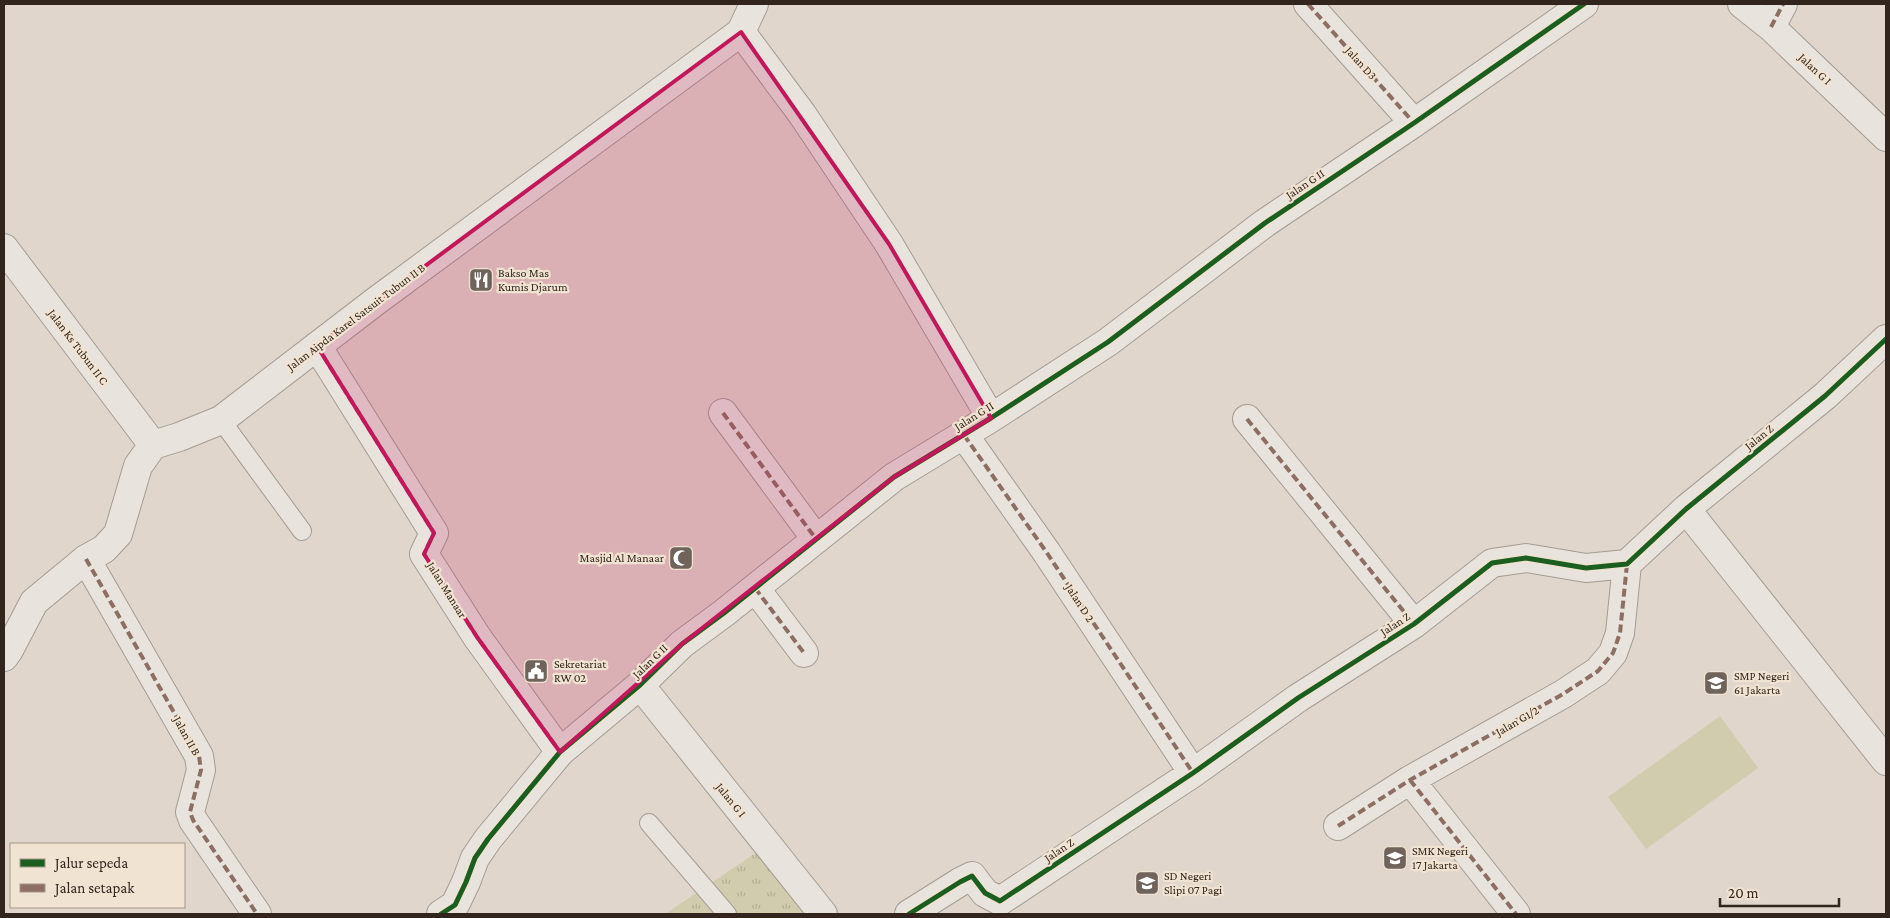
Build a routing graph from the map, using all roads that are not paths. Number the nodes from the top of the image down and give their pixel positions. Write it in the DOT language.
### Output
graph roads {
  1 [pos="754,4"];
  2 [pos="1308,4"];
  3 [pos="1584,4"];
  4 [pos="1742,4"];
  5 [pos="1777,16"];
  6 [pos="741,32"];
  7 [pos="1414,123"];
  8 [pos="1886,137"];
  9 [pos="4,248"];
  10 [pos="1886,339"];
  11 [pos="317,346"];
  12 [pos="723,413"];
  13 [pos="991,418"];
  14 [pos="1247,419"];
  15 [pos="221,420"];
  16 [pos="964,435"];
  17 [pos="153,445"];
  18 [pos="1686,509"];
  19 [pos="302,531"];
  20 [pos="816,539"];
  21 [pos="86,559"];
  22 [pos="1627,564"];
  23 [pos="755,588"];
  24 [pos="1414,624"];
  25 [pos="804,653"];
  26 [pos="4,656"];
  27 [pos="640,685"];
  28 [pos="560,752"];
  29 [pos="1886,761"];
  30 [pos="1193,773"];
  31 [pos="1410,780"];
  32 [pos="649,823"];
  33 [pos="1338,826"];
  34 [pos="257,914"];
  35 [pos="441,914"];
  36 [pos="727,914"];
  37 [pos="823,914"];
  38 [pos="908,914"];
  39 [pos="1516,914"];
  1 -- 6 [label="street, Jalan Aipda Karel Satsuit Tubun II B"];
  2 -- 7 [label="street, Jalan D3"];
  3 -- 7 [label="street, Jalan G II"];
  4 -- 5 [label="street, Jalan G I"];
  5 -- 8 [label="street, Jalan G I"];
  6 -- 11 [label="street, Jalan Aipda Karel Satsuit Tubun II B"];
  6 -- 13 [label="street"];
  7 -- 13 [label="street, Jalan G II"];
  9 -- 17 [label="street, Jalan Ks Tubun II C"];
  10 -- 18 [label="street, Jalan Z"];
  11 -- 15 [label="street, Jalan Aipda Karel Satsuit Tubun II B"];
  11 -- 28 [label="street, Jalan Manaar"];
  12 -- 20 [label="street"];
  13 -- 16 [label="street, Jalan G II"];
  14 -- 24 [label="street"];
  15 -- 17 [label="street, Jalan Aipda Karel Satsuit Tubun II B"];
  15 -- 19 [label="lane"];
  16 -- 20 [label="street, Jalan G II"];
  16 -- 30 [label="street, Jalan D 2"];
  17 -- 21 [label="street"];
  18 -- 22 [label="street, Jalan Z"];
  18 -- 29 [label="street"];
  20 -- 23 [label="street, Jalan G II"];
  21 -- 26 [label="street"];
  21 -- 34 [label="street, Jalan II B"];
  22 -- 24 [label="street, Jalan Z"];
  22 -- 31 [label="street, Jalan G1/2"];
  23 -- 25 [label="street"];
  23 -- 27 [label="street, Jalan G II"];
  24 -- 30 [label="street, Jalan Z"];
  27 -- 28 [label="street, Jalan G II"];
  27 -- 37 [label="street, Jalan G I"];
  28 -- 35 [label="street, Jalan G II"];
  30 -- 38 [label="street, Jalan Z"];
  31 -- 33 [label="street, Jalan G1/2"];
  31 -- 39 [label="street"];
  32 -- 36 [label="lane"];
}
